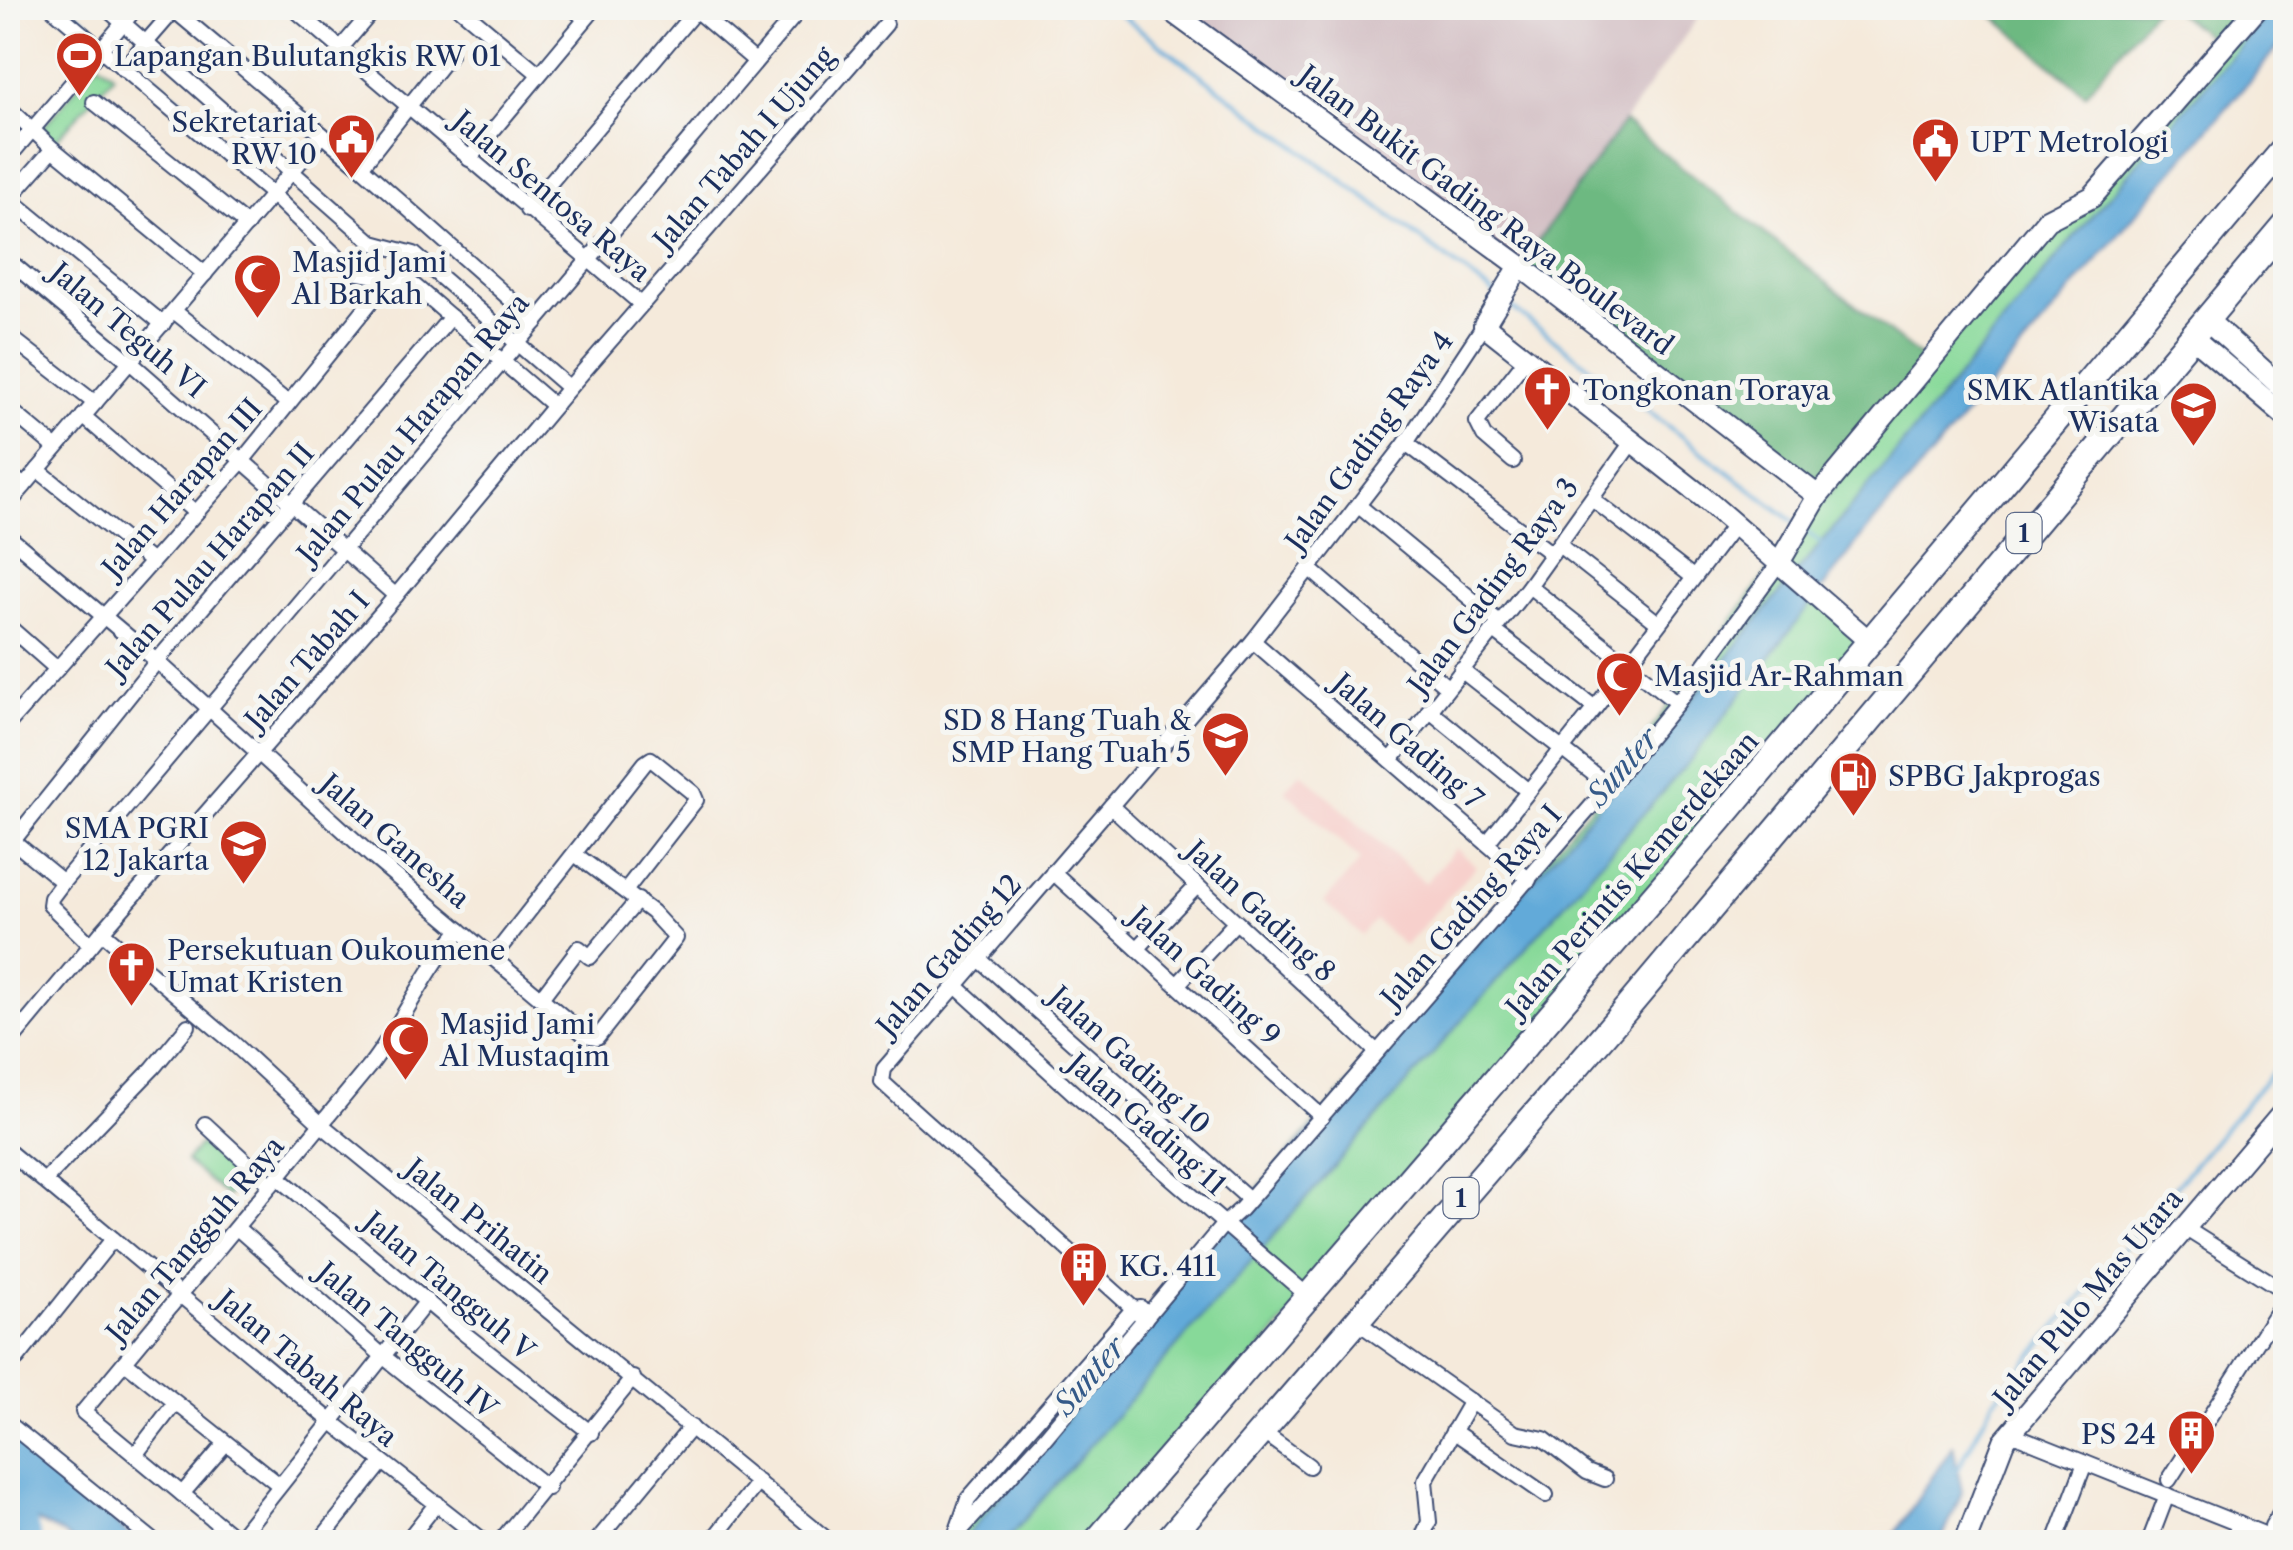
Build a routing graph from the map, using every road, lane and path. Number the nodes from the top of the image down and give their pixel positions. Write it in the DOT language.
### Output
graph roads {
  1 [pos="52,8"];
  2 [pos="106,8"];
  3 [pos="136,8"];
  4 [pos="293,8"];
  5 [pos="376,8"];
  6 [pos="460,8"];
  7 [pos="573,8"];
  8 [pos="801,8"];
  9 [pos="1166,8"];
  10 [pos="2256,8"];
  11 [pos="175,9"];
  12 [pos="694,9"];
  13 [pos="590,13"];
  14 [pos="122,24"];
  15 [pos="886,24"];
  16 [pos="143,40"];
  17 [pos="102,47"];
  18 [pos="340,48"];
  19 [pos="450,54"];
  20 [pos="754,60"];
  21 [pos="125,68"];
  22 [pos="538,73"];
  23 [pos="94,102"];
  24 [pos="408,106"];
  25 [pos="8,107"];
  26 [pos="31,130"];
  27 [pos="322,136"];
  28 [pos="2286,147"];
  29 [pos="53,149"];
  30 [pos="8,158"];
  31 [pos="468,158"];
  32 [pos="361,168"];
  33 [pos="292,173"];
  34 [pos="274,194"];
  35 [pos="8,199"];
  36 [pos="528,210"];
  37 [pos="2286,225"];
  38 [pos="247,226"];
  39 [pos="8,260"];
  40 [pos="588,260"];
  41 [pos="1515,272"];
  42 [pos="205,274"];
  43 [pos="389,280"];
  44 [pos="641,304"];
  45 [pos="174,311"];
  46 [pos="452,318"];
  47 [pos="1488,318"];
  48 [pos="536,322"];
  49 [pos="163,324"];
  50 [pos="2199,328"];
  51 [pos="8,335"];
  52 [pos="518,342"];
  53 [pos="1526,359"];
  54 [pos="502,360"];
  55 [pos="130,362"];
  56 [pos="569,388"];
  57 [pos="2286,391"];
  58 [pos="94,403"];
  59 [pos="288,403"];
  60 [pos="554,406"];
  61 [pos="8,408"];
  62 [pos="83,416"];
  63 [pos="2286,417"];
  64 [pos="1632,442"];
  65 [pos="1406,443"];
  66 [pos="56,448"];
  67 [pos="242,461"];
  68 [pos="1513,461"];
  69 [pos="38,470"];
  70 [pos="8,473"];
  71 [pos="24,486"];
  72 [pos="1592,498"];
  73 [pos="1815,499"];
  74 [pos="8,505"];
  75 [pos="291,505"];
  76 [pos="1359,506"];
  77 [pos="196,513"];
  78 [pos="1734,525"];
  79 [pos="8,536"];
  80 [pos="342,550"];
  81 [pos="1556,550"];
  82 [pos="1783,559"];
  83 [pos="152,562"];
  84 [pos="1310,569"];
  85 [pos="1693,577"];
  86 [pos="1529,586"];
  87 [pos="396,596"];
  88 [pos="103,619"];
  89 [pos="1658,623"];
  90 [pos="8,626"];
  91 [pos="1496,626"];
  92 [pos="1253,640"];
  93 [pos="1869,641"];
  94 [pos="156,661"];
  95 [pos="1627,667"];
  96 [pos="57,670"];
  97 [pos="1461,670"];
  98 [pos="1447,687"];
  99 [pos="1677,703"];
  100 [pos="208,708"];
  101 [pos="1596,708"];
  102 [pos="1429,710"];
  103 [pos="8,722"];
  104 [pos="1562,750"];
  105 [pos="259,754"];
  106 [pos="1391,760"];
  107 [pos="1609,786"];
  108 [pos="1528,791"];
  109 [pos="1111,806"];
  110 [pos="1487,843"];
  111 [pos="10,844"];
  112 [pos="576,855"];
  113 [pos="1053,872"];
  114 [pos="1529,880"];
  115 [pos="63,882"];
  116 [pos="1196,887"];
  117 [pos="632,896"];
  118 [pos="1235,923"];
  119 [pos="460,930"];
  120 [pos="102,932"];
  121 [pos="91,945"];
  122 [pos="1138,948"];
  123 [pos="493,958"];
  124 [pos="978,958"];
  125 [pos="1178,984"];
  126 [pos="956,986"];
  127 [pos="542,998"];
  128 [pos="188,1026"];
  129 [pos="8,1045"];
  130 [pos="1378,1052"];
  131 [pos="2286,1109"];
  132 [pos="1322,1117"];
  133 [pos="205,1124"];
  134 [pos="323,1126"];
  135 [pos="8,1151"];
  136 [pos="45,1180"];
  137 [pos="274,1181"];
  138 [pos="1249,1199"];
  139 [pos="1225,1226"];
  140 [pos="2183,1227"];
  141 [pos="237,1228"];
  142 [pos="113,1239"];
  143 [pos="180,1294"];
  144 [pos="2286,1295"];
  145 [pos="1308,1296"];
  146 [pos="427,1301"];
  147 [pos="1143,1312"];
  148 [pos="1356,1321"];
  149 [pos="384,1356"];
  150 [pos="16,1359"];
  151 [pos="126,1362"];
  152 [pos="633,1378"];
  153 [pos="1471,1402"];
  154 [pos="175,1403"];
  155 [pos="332,1422"];
  156 [pos="8,1423"];
  157 [pos="691,1426"];
  158 [pos="1452,1430"];
  159 [pos="1261,1431"];
  160 [pos="591,1433"];
  161 [pos="2010,1433"];
  162 [pos="226,1443"];
  163 [pos="135,1455"];
  164 [pos="382,1463"];
  165 [pos="2085,1463"];
  166 [pos="1309,1466"];
  167 [pos="1605,1479"];
  168 [pos="2170,1480"];
  169 [pos="758,1482"];
  170 [pos="278,1484"];
  171 [pos="548,1488"];
  172 [pos="182,1494"];
  173 [pos="1546,1496"];
  174 [pos="2167,1496"];
  175 [pos="437,1503"];
  176 [pos="2286,1504"];
  177 [pos="2239,1524"];
  178 [pos="2272,1526"];
  179 [pos="953,1539"];
  180 [pos="239,1541"];
  181 [pos="715,1541"];
  182 [pos="155,1542"];
  183 [pos="319,1542"];
  184 [pos="406,1542"];
  185 [pos="485,1542"];
  186 [pos="500,1542"];
  187 [pos="596,1542"];
  188 [pos="830,1542"];
  189 [pos="1096,1542"];
  190 [pos="1166,1542"];
  191 [pos="1420,1542"];
  192 [pos="1965,1542"];
  193 [pos="2055,1542"];
  194 [pos="2149,1542"];
  195 [pos="2232,1542"];
  196 [pos="2284,1542"];
  1 -- 17 [label="street"];
  2 -- 14 [label="street"];
  3 -- 14 [label="street"];
  4 -- 18 [label="street, Jalan Sentosa Raya"];
  5 -- 18 [label="street"];
  6 -- 22 [label="street"];
  7 -- 13 [label="street"];
  8 -- 20 [label="street, Jalan Pulau Harapan Raya"];
  9 -- 41 [label="street, Jalan Bukit Gading Raya Boulevard"];
  10 -- 73 [label="street"];
  11 -- 16 [label="street"];
  11 -- 27 [label="street"];
  12 -- 20 [label="street"];
  12 -- 36 [label="street"];
  13 -- 22 [label="street"];
  14 -- 16 [label="street"];
  14 -- 17 [label="street"];
  15 -- 44 [label="street, Jalan Tabah I Ujung"];
  16 -- 21 [label="street"];
  16 -- 33 [label="street"];
  17 -- 21 [label="street"];
  17 -- 26 [label="street"];
  18 -- 24 [label="street, Jalan Sentosa Raya"];
  19 -- 24 [label="street"];
  20 -- 40 [label="street, Jalan Pulau Harapan Raya"];
  21 -- 34 [label="street"];
  22 -- 31 [label="street"];
  23 -- 38 [label="street"];
  24 -- 31 [label="street, Jalan Sentosa Raya"];
  24 -- 32 [label="street"];
  25 -- 26 [label="street"];
  26 -- 29 [label="street"];
  26 -- 30 [label="street"];
  27 -- 32 [label="street"];
  27 -- 33 [label="street"];
  28 -- 93 [label="highway, Jalan Perintis Kemerdekaan / 1"];
  29 -- 35 [label="street"];
  29 -- 42 [label="street"];
  31 -- 36 [label="street, Jalan Sentosa Raya"];
  32 -- 48 [label="street"];
  33 -- 34 [label="street"];
  33 -- 52 [label="street"];
  34 -- 38 [label="street"];
  34 -- 43 [label="street"];
  35 -- 49 [label="street"];
  36 -- 40 [label="street, Jalan Sentosa Raya"];
  37 -- 50 [label="highway, 1"];
  38 -- 42 [label="street"];
  39 -- 55 [label="street, Jalan Teguh VI"];
  40 -- 44 [label="street, Jalan Sentosa Raya"];
  40 -- 48 [label="street, Jalan Pulau Harapan Raya"];
  41 -- 47 [label="street, Jalan Gading Raya 4"];
  41 -- 73 [label="street, Jalan Bukit Gading Raya Boulevard"];
  42 -- 45 [label="street"];
  43 -- 46 [label="street"];
  43 -- 59 [label="street, Jalan Harapan III"];
  44 -- 56 [label="street, Jalan Tabah I"];
  45 -- 49 [label="street"];
  45 -- 59 [label="street"];
  46 -- 54 [label="street"];
  46 -- 75 [label="street, Jalan Pulau Harapan II"];
  47 -- 53 [label="street"];
  47 -- 65 [label="street, Jalan Gading Raya 4"];
  48 -- 52 [label="street, Jalan Pulau Harapan Raya"];
  49 -- 55 [label="street"];
  50 -- 57 [label="street"];
  50 -- 63 [label="street"];
  50 -- 148 [label="highway, 1"];
  51 -- 58 [label="street"];
  52 -- 54 [label="street, Jalan Pulau Harapan Raya"];
  52 -- 56 [label="street"];
  53 -- 64 [label="street"];
  53 -- 68 [label="street"];
  54 -- 60 [label="street"];
  54 -- 80 [label="street, Jalan Pulau Harapan Raya"];
  55 -- 58 [label="street"];
  55 -- 67 [label="street, Jalan Teguh VI"];
  56 -- 60 [label="street, Jalan Tabah I"];
  58 -- 62 [label="street"];
  59 -- 67 [label="street, Jalan Harapan III"];
  60 -- 87 [label="street, Jalan Tabah I"];
  61 -- 66 [label="street"];
  62 -- 66 [label="street"];
  62 -- 77 [label="street"];
  64 -- 72 [label="street, Jalan Gading Raya 3"];
  64 -- 78 [label="street"];
  65 -- 76 [label="street, Jalan Gading Raya 4"];
  65 -- 81 [label="street"];
  66 -- 69 [label="street"];
  67 -- 75 [label="street, Jalan Teguh VI"];
  67 -- 77 [label="street, Jalan Harapan III"];
  69 -- 71 [label="street"];
  69 -- 83 [label="street"];
  70 -- 71 [label="street"];
  71 -- 74 [label="street"];
  72 -- 81 [label="street, Jalan Gading Raya 3"];
  72 -- 85 [label="street"];
  73 -- 82 [label="street"];
  75 -- 80 [label="street, Jalan Teguh VI"];
  75 -- 94 [label="street, Jalan Pulau Harapan II"];
  76 -- 84 [label="street, Jalan Gading Raya 4"];
  76 -- 91 [label="street"];
  77 -- 83 [label="street, Jalan Harapan III"];
  78 -- 82 [label="street"];
  78 -- 85 [label="street"];
  79 -- 88 [label="street, Jalan Ganesha"];
  80 -- 87 [label="street, Jalan Teguh VI"];
  80 -- 100 [label="street, Jalan Pulau Harapan Raya"];
  81 -- 86 [label="street, Jalan Gading Raya 3"];
  81 -- 89 [label="street"];
  82 -- 93 [label="street"];
  82 -- 99 [label="street, Jalan Gading Raya I"];
  83 -- 88 [label="street, Jalan Harapan III"];
  84 -- 92 [label="street, Jalan Gading Raya 4"];
  84 -- 98 [label="street"];
  85 -- 89 [label="street"];
  86 -- 91 [label="street, Jalan Gading Raya 3"];
  86 -- 95 [label="street"];
  87 -- 105 [label="street, Jalan Tabah I"];
  88 -- 94 [label="street, Jalan Ganesha"];
  88 -- 96 [label="street, Jalan Harapan III"];
  89 -- 95 [label="street"];
  90 -- 96 [label="street"];
  91 -- 97 [label="street, Jalan Gading Raya 3"];
  91 -- 101 [label="street"];
  92 -- 106 [label="street, Jalan Gading 7"];
  92 -- 109 [label="street, Jalan Gading 12"];
  93 -- 145 [label="highway, Jalan Perintis Kemerdekaan / 1"];
  94 -- 100 [label="street, Jalan Ganesha"];
  94 -- 111 [label="street, Jalan Pulau Harapan II"];
  95 -- 99 [label="street"];
  95 -- 101 [label="street"];
  96 -- 103 [label="street, Jalan Harapan III"];
  97 -- 98 [label="street, Jalan Gading Raya 3"];
  97 -- 104 [label="street"];
  98 -- 102 [label="street, Jalan Gading Raya 3"];
  99 -- 107 [label="street, Jalan Gading Raya I"];
  100 -- 105 [label="street, Jalan Ganesha"];
  100 -- 115 [label="street, Jalan Pulau Harapan Raya"];
  101 -- 104 [label="street"];
  102 -- 106 [label="street, Jalan Gading Raya 3"];
  102 -- 108 [label="street"];
  104 -- 107 [label="street"];
  104 -- 108 [label="street"];
  105 -- 119 [label="street, Jalan Ganesha"];
  105 -- 120 [label="street, Jalan Tabah I"];
  106 -- 110 [label="street, Jalan Gading 7"];
  107 -- 114 [label="street, Jalan Gading Raya I"];
  108 -- 110 [label="street"];
  109 -- 113 [label="street, Jalan Gading 12"];
  109 -- 116 [label="street, Jalan Gading 8"];
  110 -- 114 [label="street, Jalan Gading 7"];
  111 -- 115 [label="street"];
  112 -- 117 [label="street"];
  112 -- 117 [label="street"];
  112 -- 123 [label="street"];
  113 -- 122 [label="street, Jalan Gading 9"];
  113 -- 124 [label="street, Jalan Gading 12"];
  114 -- 130 [label="street, Jalan Gading Raya I"];
  115 -- 121 [label="street"];
  116 -- 118 [label="street, Jalan Gading 8"];
  116 -- 122 [label="street"];
  117 -- 127 [label="street"];
  117 -- 127 [label="street, Jalan Ganesha"];
  118 -- 125 [label="street"];
  118 -- 130 [label="street, Jalan Gading 8"];
  119 -- 123 [label="street, Jalan Ganesha"];
  119 -- 134 [label="street, Jalan Tangguh Raya"];
  120 -- 121 [label="street, Jalan Tabah I"];
  120 -- 134 [label="street, Jalan Prihatin"];
  121 -- 129 [label="street, Jalan Tabah I"];
  122 -- 125 [label="street, Jalan Gading 9"];
  123 -- 127 [label="street, Jalan Ganesha"];
  124 -- 126 [label="street, Jalan Gading 12"];
  124 -- 138 [label="street, Jalan Gading 10"];
  125 -- 132 [label="street, Jalan Gading 9"];
  126 -- 139 [label="street, Jalan Gading 11"];
  126 -- 147 [label="street, Jalan Gading 12"];
  128 -- 136 [label="street"];
  130 -- 132 [label="street, Jalan Gading Raya I"];
  131 -- 140 [label="street, Jalan Pulo Mas Utara"];
  132 -- 138 [label="street, Jalan Gading Raya I"];
  133 -- 137 [label="street, Jalan Tangguh V"];
  134 -- 137 [label="street, Jalan Tangguh Raya"];
  134 -- 152 [label="street, Jalan Prihatin"];
  135 -- 136 [label="street, Jalan Tabah Raya"];
  136 -- 142 [label="street, Jalan Tabah Raya"];
  137 -- 141 [label="street, Jalan Tangguh Raya"];
  137 -- 146 [label="street, Jalan Tangguh V"];
  138 -- 139 [label="street, Jalan Gading Raya I"];
  139 -- 145 [label="street, Jalan Gading 11"];
  139 -- 147 [label="street, Jalan Gading Raya I"];
  140 -- 144 [label="street"];
  140 -- 161 [label="street, Jalan Pulo Mas Utara"];
  141 -- 143 [label="street, Jalan Tangguh Raya"];
  141 -- 149 [label="street, Jalan Tangguh IV"];
  142 -- 143 [label="street, Jalan Tabah Raya"];
  142 -- 150 [label="street"];
  143 -- 151 [label="street, Jalan Tangguh Raya"];
  143 -- 155 [label="street, Jalan Tabah Raya"];
  144 -- 168 [label="street"];
  145 -- 189 [label="highway, Jalan Perintis Kemerdekaan / 1"];
  146 -- 149 [label="street"];
  146 -- 160 [label="street, Jalan Tangguh V"];
  147 -- 179 [label="street, Jalan Gading Raya I"];
  148 -- 153 [label="street"];
  148 -- 159 [label="highway, 1"];
  149 -- 155 [label="street"];
  149 -- 171 [label="street, Jalan Tangguh IV"];
  151 -- 154 [label="street"];
  151 -- 163 [label="street, Jalan Tangguh Raya"];
  152 -- 157 [label="street, Jalan Prihatin"];
  152 -- 160 [label="street"];
  153 -- 158 [label="street"];
  153 -- 167 [label="street"];
  154 -- 162 [label="street"];
  154 -- 163 [label="street"];
  155 -- 164 [label="street, Jalan Tabah Raya"];
  155 -- 170 [label="street"];
  156 -- 182 [label="street"];
  157 -- 169 [label="street, Jalan Prihatin"];
  157 -- 187 [label="street"];
  158 -- 173 [label="street"];
  158 -- 191 [label="street"];
  159 -- 166 [label="street"];
  159 -- 190 [label="highway, 1"];
  160 -- 171 [label="street"];
  161 -- 165 [label="street"];
  161 -- 192 [label="street, Jalan Pulo Mas Utara"];
  162 -- 170 [label="street"];
  162 -- 172 [label="street"];
  163 -- 172 [label="street, Jalan Tangguh Raya"];
  164 -- 175 [label="street, Jalan Tabah Raya"];
  164 -- 183 [label="street"];
  165 -- 174 [label="street"];
  165 -- 193 [label="street"];
  169 -- 181 [label="street"];
  169 -- 188 [label="street, Jalan Prihatin"];
  170 -- 180 [label="street"];
  171 -- 186 [label="street"];
  172 -- 180 [label="street, Jalan Tangguh Raya"];
  174 -- 177 [label="street"];
  174 -- 194 [label="street"];
  175 -- 184 [label="street"];
  175 -- 185 [label="street, Jalan Tabah Raya"];
  176 -- 178 [label="street"];
  177 -- 195 [label="street"];
  177 -- 196 [label="street"];
}
